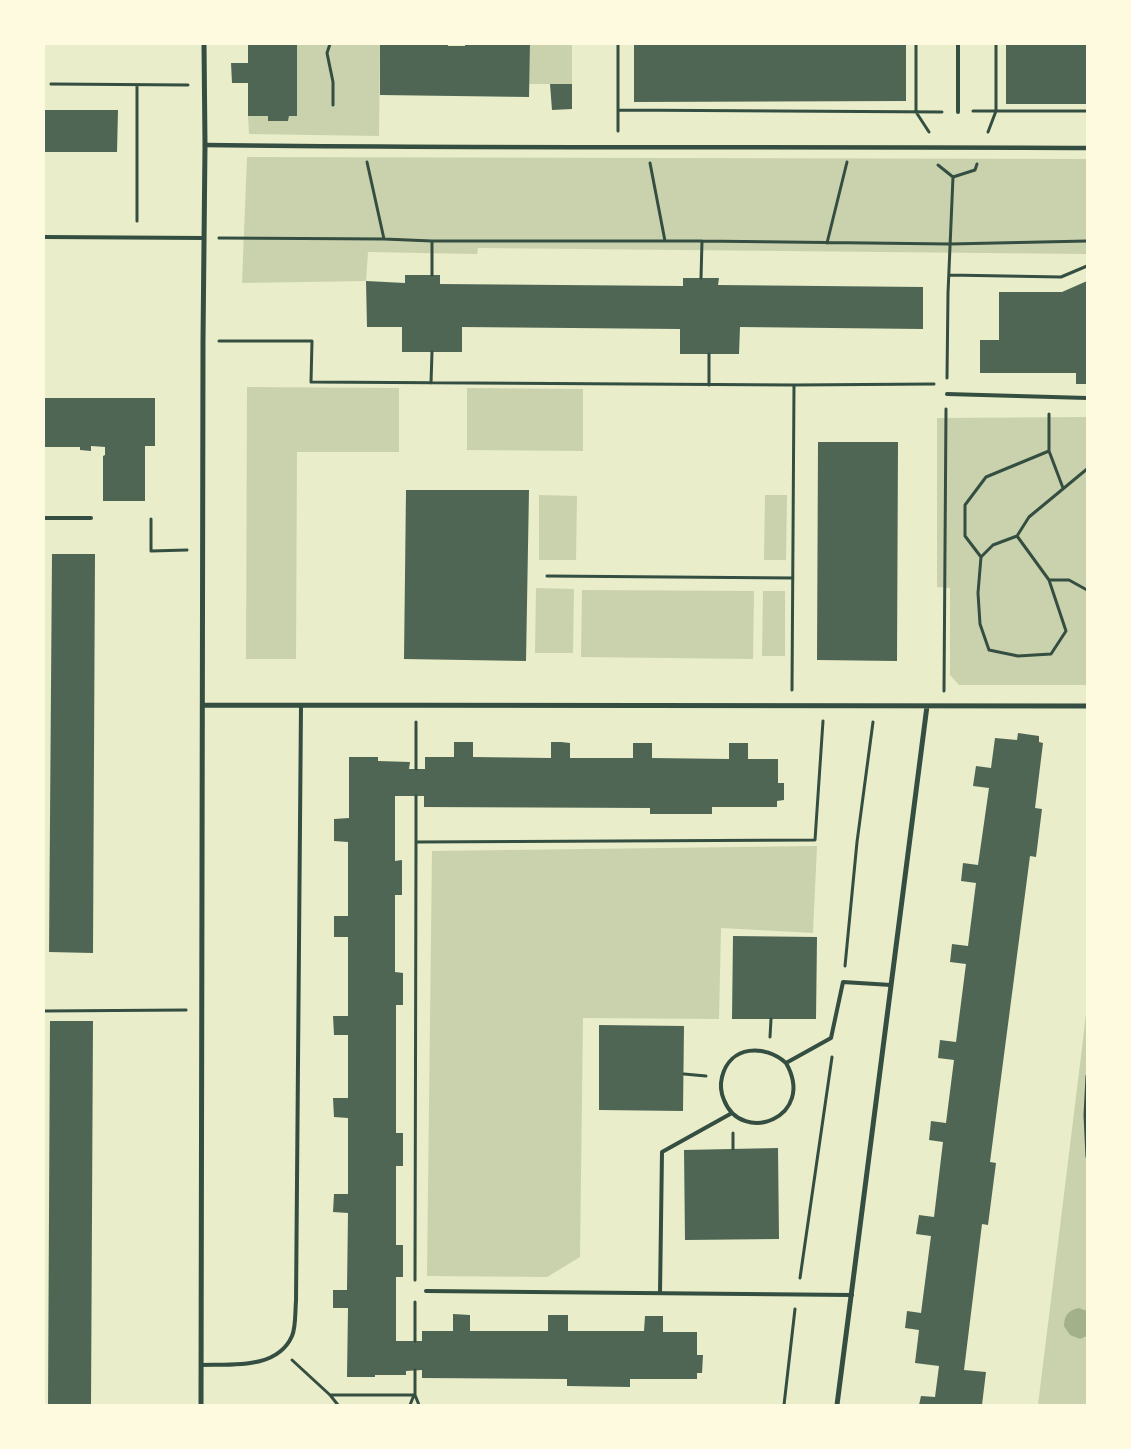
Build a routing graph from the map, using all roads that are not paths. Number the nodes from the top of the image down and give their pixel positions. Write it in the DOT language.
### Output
graph roads {
  1 [pos="204,44"];
  2 [pos="958,44"];
  3 [pos="958,112"];
  4 [pos="206,145"];
  5 [pos="1087,148"];
  6 [pos="44,237"];
  7 [pos="204,238"];
  8 [pos="947,394"];
  9 [pos="1087,398"];
  10 [pos="44,518"];
  11 [pos="91,518"];
  12 [pos="203,705"];
  13 [pos="301,705"];
  14 [pos="928,706"];
  15 [pos="1087,706"];
  16 [pos="890,985"];
  17 [pos="786,1063"];
  18 [pos="732,1113"];
  19 [pos="426,1291"];
  20 [pos="660,1293"];
  21 [pos="852,1295"];
  22 [pos="200,1365"];
  23 [pos="200,1405"];
  24 [pos="838,1405"];
  1 -- 4 [label="street"];
  2 -- 3 [label="lane"];
  4 -- 5 [label="street"];
  4 -- 7 [label="street"];
  6 -- 7 [label="lane"];
  7 -- 12 [label="street"];
  8 -- 9 [label="lane"];
  10 -- 11 [label="lane"];
  12 -- 13 [label="street"];
  12 -- 22 [label="street"];
  13 -- 14 [label="street"];
  13 -- 22 [label="lane"];
  14 -- 15 [label="street"];
  14 -- 16 [label="street"];
  16 -- 17 [label="lane"];
  16 -- 21 [label="street"];
  17 -- 18 [label="lane"];
  17 -- 18 [label="lane"];
  18 -- 20 [label="lane"];
  19 -- 20 [label="lane"];
  20 -- 21 [label="lane"];
  21 -- 24 [label="street"];
  22 -- 23 [label="street"];
}
